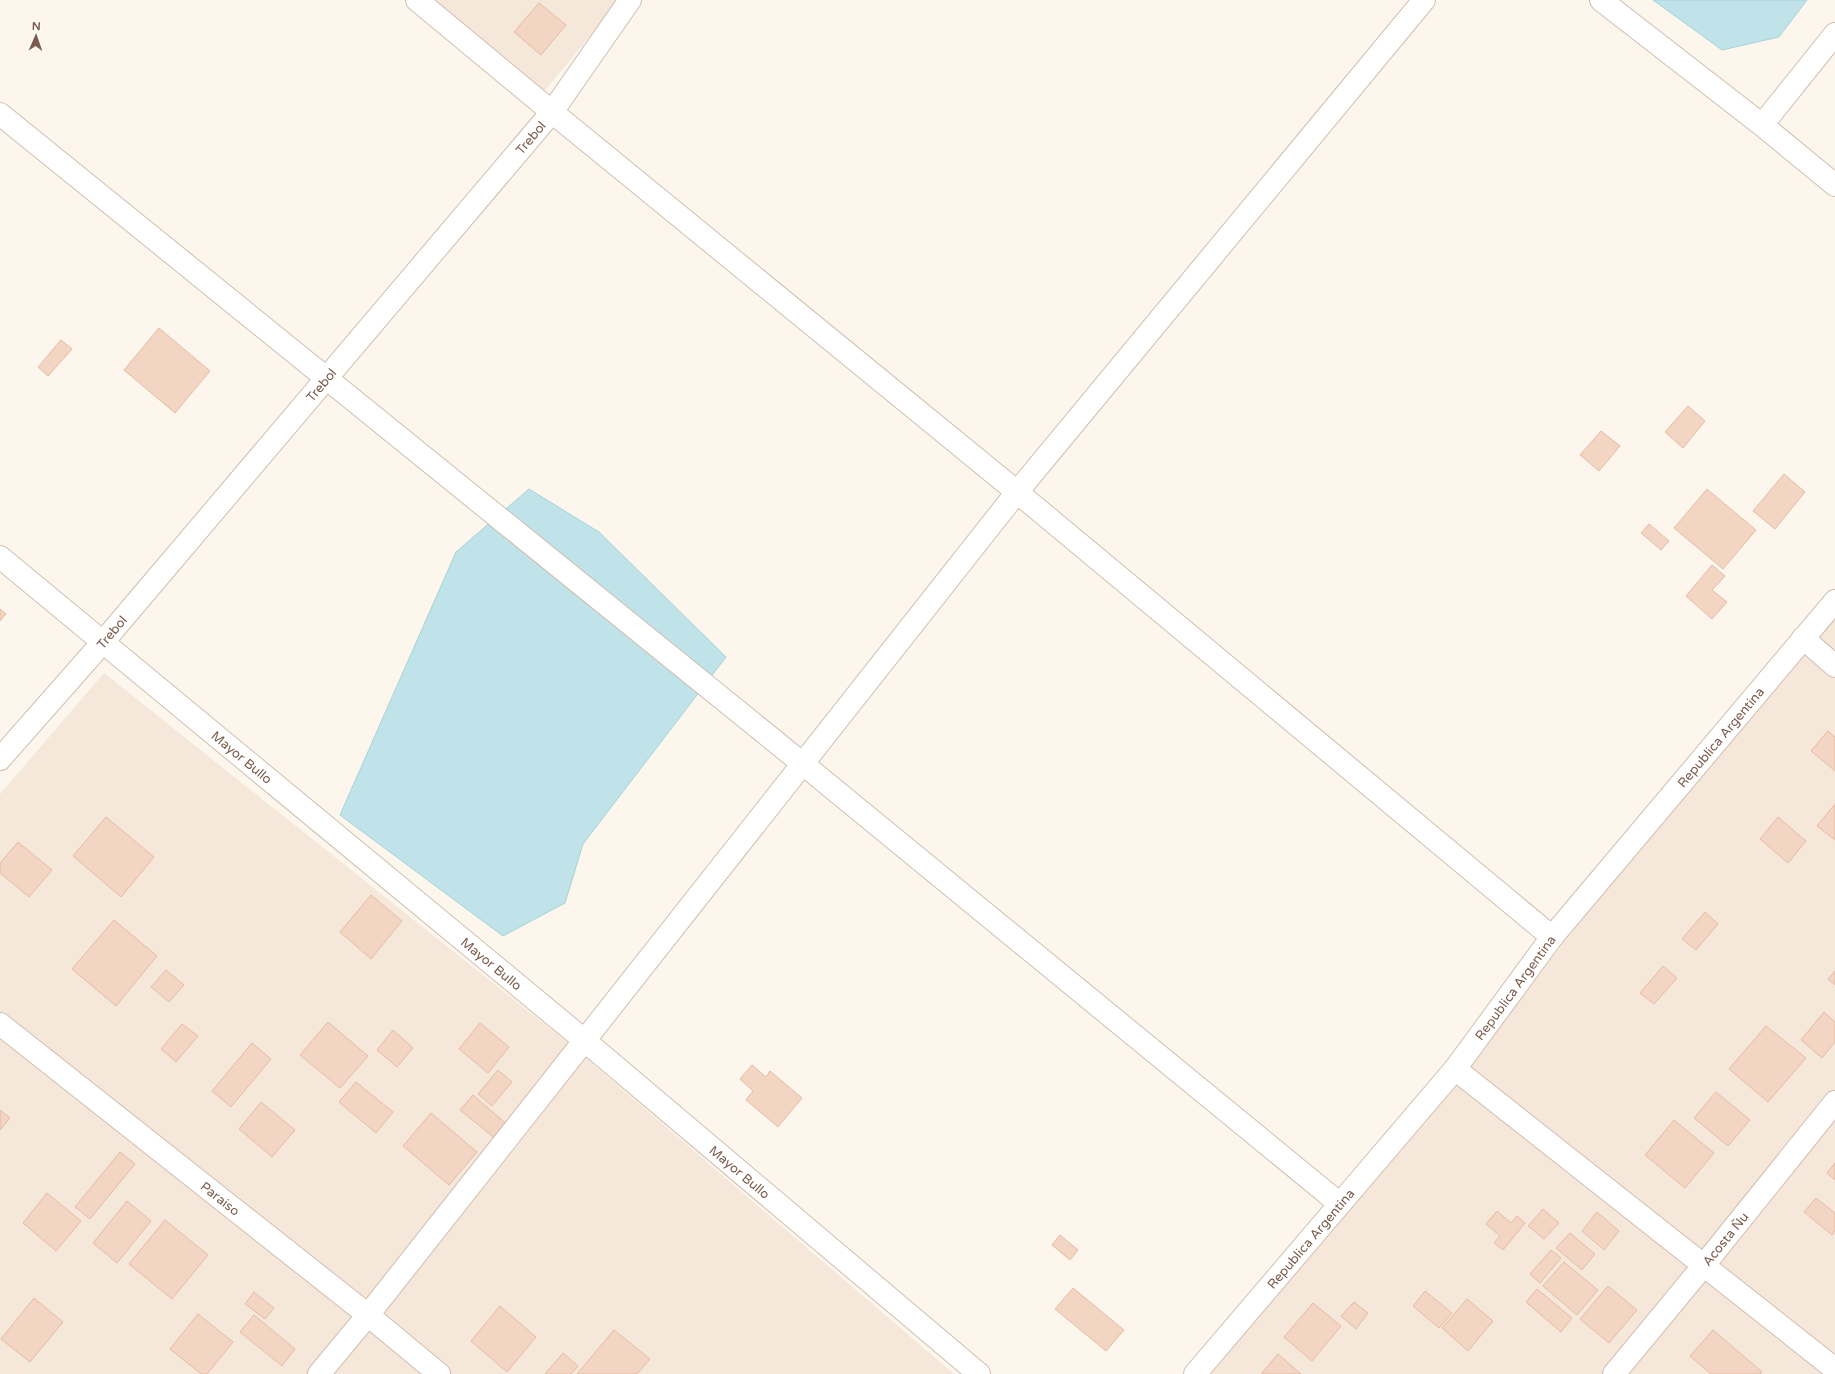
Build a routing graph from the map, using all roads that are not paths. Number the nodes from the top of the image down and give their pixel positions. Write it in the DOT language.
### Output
graph roads {
  1 [pos="417,0"];
  2 [pos="630,0"];
  3 [pos="1424,0"];
  4 [pos="1601,0"];
  5 [pos="1835,34"];
  6 [pos="552,112"];
  7 [pos="0,114"];
  8 [pos="1762,125"];
  9 [pos="1835,185"];
  10 [pos="327,378"];
  11 [pos="1018,492"];
  12 [pos="0,557"];
  13 [pos="1835,601"];
  14 [pos="1803,638"];
  15 [pos="103,642"];
  16 [pos="1835,666"];
  17 [pos="0,759"];
  18 [pos="803,764"];
  19 [pos="1552,937"];
  20 [pos="0,1024"];
  21 [pos="584,1040"];
  22 [pos="1455,1069"];
  23 [pos="1835,1102"];
  24 [pos="1340,1204"];
  25 [pos="1704,1265"];
  26 [pos="368,1315"];
  27 [pos="1835,1369"];
  28 [pos="319,1374"];
  29 [pos="439,1374"];
  30 [pos="979,1374"];
  31 [pos="1195,1374"];
  32 [pos="1614,1374"];
  1 -- 6 [label="street"];
  2 -- 6 [label="street, Trebol"];
  3 -- 11 [label="street"];
  4 -- 8 [label="street"];
  5 -- 8 [label="street"];
  6 -- 10 [label="street, Trebol"];
  6 -- 11 [label="street"];
  7 -- 10 [label="street"];
  8 -- 9 [label="street"];
  10 -- 15 [label="street, Trebol"];
  10 -- 18 [label="street"];
  11 -- 18 [label="street"];
  11 -- 19 [label="street"];
  12 -- 15 [label="street, Mayor Bullo"];
  13 -- 14 [label="street, Republica Argentina"];
  14 -- 16 [label="street"];
  14 -- 19 [label="street, Republica Argentina"];
  15 -- 17 [label="street, Trebol"];
  15 -- 21 [label="street, Mayor Bullo"];
  18 -- 21 [label="street"];
  18 -- 24 [label="street"];
  19 -- 22 [label="street, Republica Argentina"];
  20 -- 26 [label="street, Paraiso"];
  21 -- 26 [label="street"];
  21 -- 30 [label="street, Mayor Bullo"];
  22 -- 24 [label="street, Republica Argentina"];
  22 -- 25 [label="street"];
  23 -- 25 [label="street, Acosta Ñu"];
  24 -- 31 [label="street, Republica Argentina"];
  25 -- 27 [label="street"];
  25 -- 32 [label="street, Acosta Ñu"];
  26 -- 28 [label="street"];
  26 -- 29 [label="street, Paraiso"];
}
